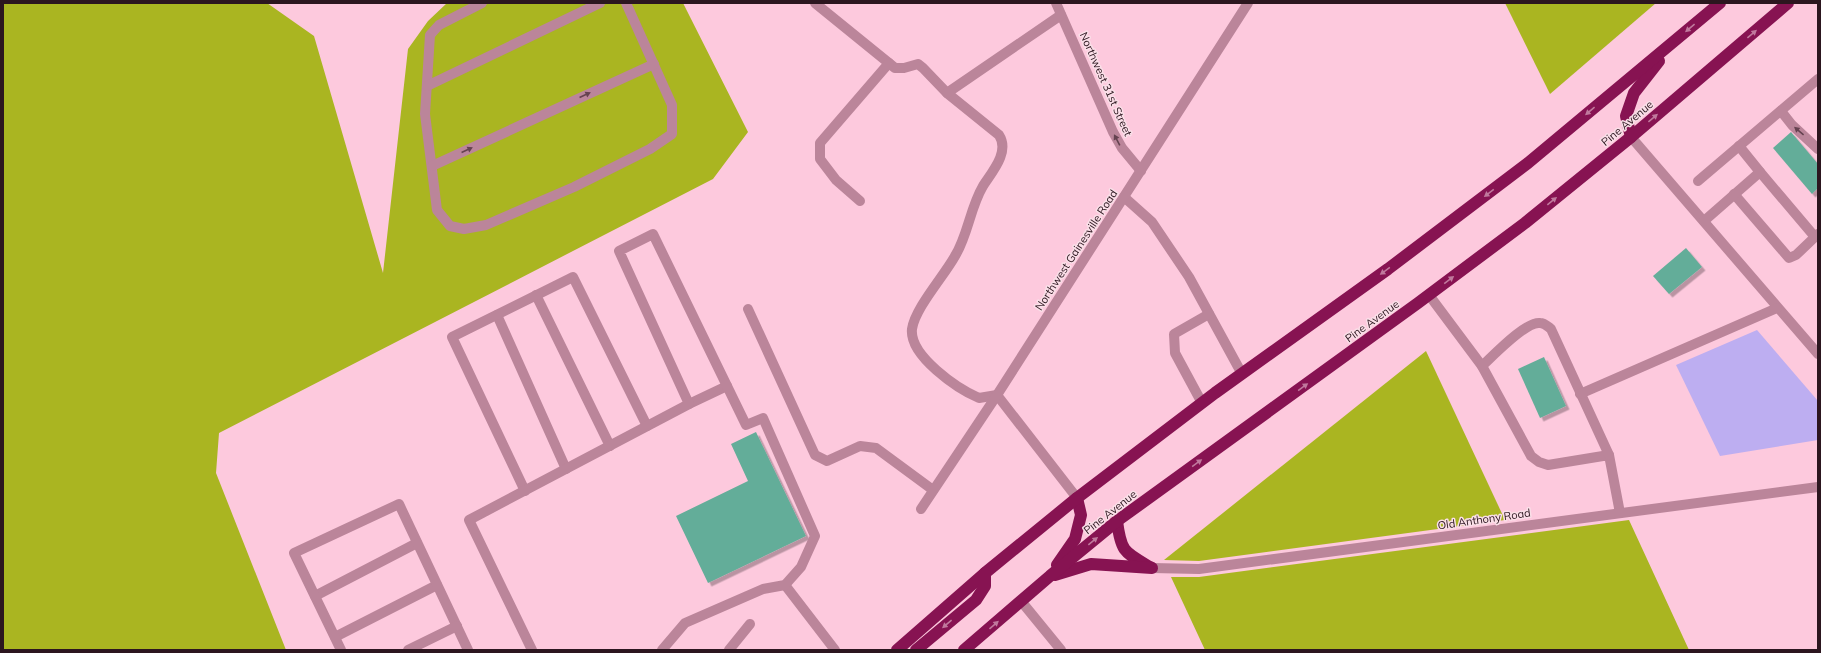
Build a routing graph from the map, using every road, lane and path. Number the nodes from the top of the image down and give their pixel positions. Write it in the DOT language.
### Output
graph roads {
  1 [pos="482,3"];
  2 [pos="600,3"];
  3 [pos="626,3"];
  4 [pos="815,3"];
  5 [pos="1056,3"];
  6 [pos="1248,3"];
  7 [pos="1720,3"];
  8 [pos="1788,3"];
  9 [pos="1062,15"];
  10 [pos="1673,43"];
  11 [pos="889,63"];
  12 [pos="654,64"];
  13 [pos="1818,79"];
  14 [pos="427,86"];
  15 [pos="947,93"];
  16 [pos="1780,111"];
  17 [pos="1631,137"];
  18 [pos="1740,146"];
  19 [pos="1818,150"];
  20 [pos="432,166"];
  21 [pos="1141,171"];
  22 [pos="1760,172"];
  23 [pos="1698,181"];
  24 [pos="1734,194"];
  25 [pos="1124,197"];
  26 [pos="860,201"];
  27 [pos="1704,221"];
  28 [pos="1817,236"];
  29 [pos="536,295"];
  30 [pos="1428,295"];
  31 [pos="1777,308"];
  32 [pos="748,309"];
  33 [pos="1209,314"];
  34 [pos="497,315"];
  35 [pos="1818,354"];
  36 [pos="1482,366"];
  37 [pos="1242,374"];
  38 [pos="727,386"];
  39 [pos="1580,394"];
  40 [pos="997,395"];
  41 [pos="1202,403"];
  42 [pos="689,404"];
  43 [pos="647,426"];
  44 [pos="610,446"];
  45 [pos="1609,455"];
  46 [pos="566,469"];
  47 [pos="1818,487"];
  48 [pos="933,490"];
  49 [pos="524,491"];
  50 [pos="1078,498"];
  51 [pos="921,508"];
  52 [pos="1620,513"];
  53 [pos="1117,521"];
  54 [pos="417,543"];
  55 [pos="1152,568"];
  56 [pos="985,573"];
  57 [pos="1050,576"];
  58 [pos="437,585"];
  59 [pos="785,586"];
  60 [pos="315,596"];
  61 [pos="1021,601"];
  62 [pos="750,624"];
  63 [pos="457,626"];
  64 [pos="335,637"];
  65 [pos="341,650"];
  66 [pos="408,650"];
  67 [pos="468,650"];
  68 [pos="532,650"];
  69 [pos="662,650"];
  70 [pos="729,650"];
  71 [pos="835,650"];
  72 [pos="897,650"];
  73 [pos="916,650"];
  74 [pos="964,650"];
  75 [pos="1061,650"];
  1 -- 14 [label="street"];
  2 -- 14 [label="street"];
  3 -- 12 [label="street"];
  4 -- 11 [label="street"];
  5 -- 9 [label="street, Northwest 31st Street"];
  6 -- 21 [label="street, Northwest Gainesville Road"];
  7 -- 10 [label="highway, one-way"];
  17 -- 8 [label="highway, Pine Avenue, one-way"];
  9 -- 15 [label="street"];
  21 -- 9 [label="street, Northwest 31st Street, one-way"];
  10 -- 17 [label="highway"];
  10 -- 37 [label="highway, one-way"];
  11 -- 15 [label="street"];
  11 -- 26 [label="street"];
  20 -- 12 [label="street, one-way"];
  12 -- 20 [label="street"];
  13 -- 16 [label="street"];
  14 -- 20 [label="street"];
  15 -- 40 [label="street"];
  16 -- 18 [label="street"];
  19 -- 16 [label="street, one-way"];
  17 -- 27 [label="street"];
  30 -- 17 [label="highway, Pine Avenue, one-way"];
  18 -- 22 [label="street"];
  18 -- 23 [label="street"];
  21 -- 25 [label="street, Northwest Gainesville Road"];
  22 -- 24 [label="street"];
  22 -- 28 [label="street"];
  24 -- 27 [label="street"];
  24 -- 28 [label="street"];
  25 -- 33 [label="street"];
  25 -- 40 [label="street, Northwest Gainesville Road"];
  27 -- 31 [label="street"];
  29 -- 34 [label="street"];
  29 -- 43 [label="street"];
  29 -- 44 [label="street"];
  30 -- 36 [label="street"];
  53 -- 30 [label="highway, Pine Avenue, one-way"];
  31 -- 35 [label="street"];
  31 -- 39 [label="street"];
  32 -- 48 [label="street"];
  33 -- 37 [label="street"];
  33 -- 41 [label="street"];
  34 -- 46 [label="street"];
  34 -- 49 [label="street"];
  36 -- 39 [label="street"];
  36 -- 45 [label="street"];
  37 -- 41 [label="highway"];
  38 -- 42 [label="street"];
  38 -- 42 [label="street"];
  38 -- 59 [label="street"];
  39 -- 45 [label="street"];
  40 -- 48 [label="street, Northwest Gainesville Road"];
  40 -- 50 [label="street"];
  41 -- 50 [label="highway"];
  42 -- 43 [label="street"];
  43 -- 44 [label="street"];
  44 -- 46 [label="street"];
  45 -- 52 [label="street"];
  46 -- 49 [label="street"];
  47 -- 52 [label="street, Old Anthony Road"];
  48 -- 51 [label="street, Northwest Gainesville Road"];
  49 -- 68 [label="street"];
  50 -- 56 [label="highway"];
  50 -- 57 [label="highway"];
  52 -- 55 [label="street, Old Anthony Road"];
  53 -- 55 [label="highway"];
  57 -- 53 [label="highway, Pine Avenue, one-way"];
  54 -- 58 [label="street"];
  54 -- 60 [label="street"];
  54 -- 60 [label="street"];
  55 -- 57 [label="highway"];
  56 -- 72 [label="highway"];
  56 -- 73 [label="highway, one-way"];
  57 -- 61 [label="highway, Pine Avenue"];
  58 -- 63 [label="street"];
  58 -- 64 [label="street"];
  59 -- 69 [label="street"];
  59 -- 71 [label="street"];
  60 -- 64 [label="street"];
  74 -- 61 [label="highway, Pine Avenue, one-way"];
  61 -- 75 [label="street"];
  62 -- 70 [label="street"];
  63 -- 66 [label="street"];
  63 -- 67 [label="street"];
  64 -- 65 [label="street"];
}
